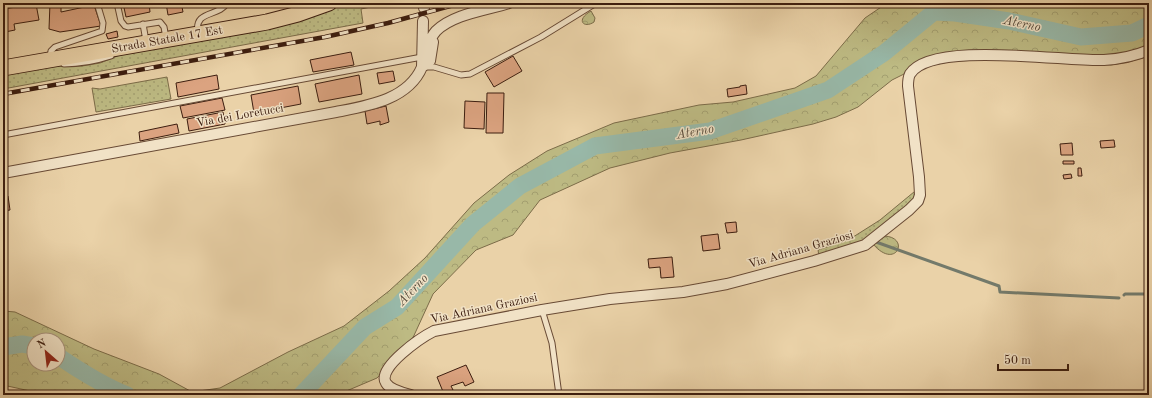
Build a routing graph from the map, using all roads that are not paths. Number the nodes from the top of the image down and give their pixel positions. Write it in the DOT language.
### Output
graph roads {
  1 [pos="97,3"];
  2 [pos="117,3"];
  3 [pos="227,3"];
  4 [pos="329,3"];
  5 [pos="509,3"];
  6 [pos="596,3"];
  7 [pos="423,21"];
  8 [pos="143,24"];
  9 [pos="437,31"];
  10 [pos="198,35"];
  11 [pos="166,40"];
  12 [pos="147,44"];
  13 [pos="1149,50"];
  14 [pos="422,57"];
  15 [pos="50,60"];
  16 [pos="422,67"];
  17 [pos="3,68"];
  18 [pos="3,135"];
  19 [pos="3,173"];
  20 [pos="542,310"];
  21 [pos="411,395"];
  22 [pos="559,395"];
  1 -- 15 [label="lane"];
  2 -- 8 [label="lane"];
  3 -- 10 [label="lane"];
  4 -- 10 [label="main road, Strada Statale 17 Est"];
  5 -- 9 [label="street"];
  6 -- 16 [label="lane"];
  7 -- 14 [label="street"];
  8 -- 11 [label="lane"];
  8 -- 12 [label="lane"];
  9 -- 14 [label="street"];
  9 -- 16 [label="street, Via dei Loretucci"];
  10 -- 11 [label="main road, Strada Statale 17 Est"];
  11 -- 12 [label="main road, Strada Statale 17 Est"];
  12 -- 15 [label="main road, Strada Statale 17 Est"];
  13 -- 20 [label="street, Via Adriana Graziosi"];
  14 -- 16 [label="street"];
  14 -- 18 [label="lane"];
  15 -- 17 [label="main road, Strada Statale 17 Est"];
  16 -- 19 [label="street, Via dei Loretucci"];
  20 -- 21 [label="street, Via Adriana Graziosi"];
  20 -- 22 [label="lane"];
}
